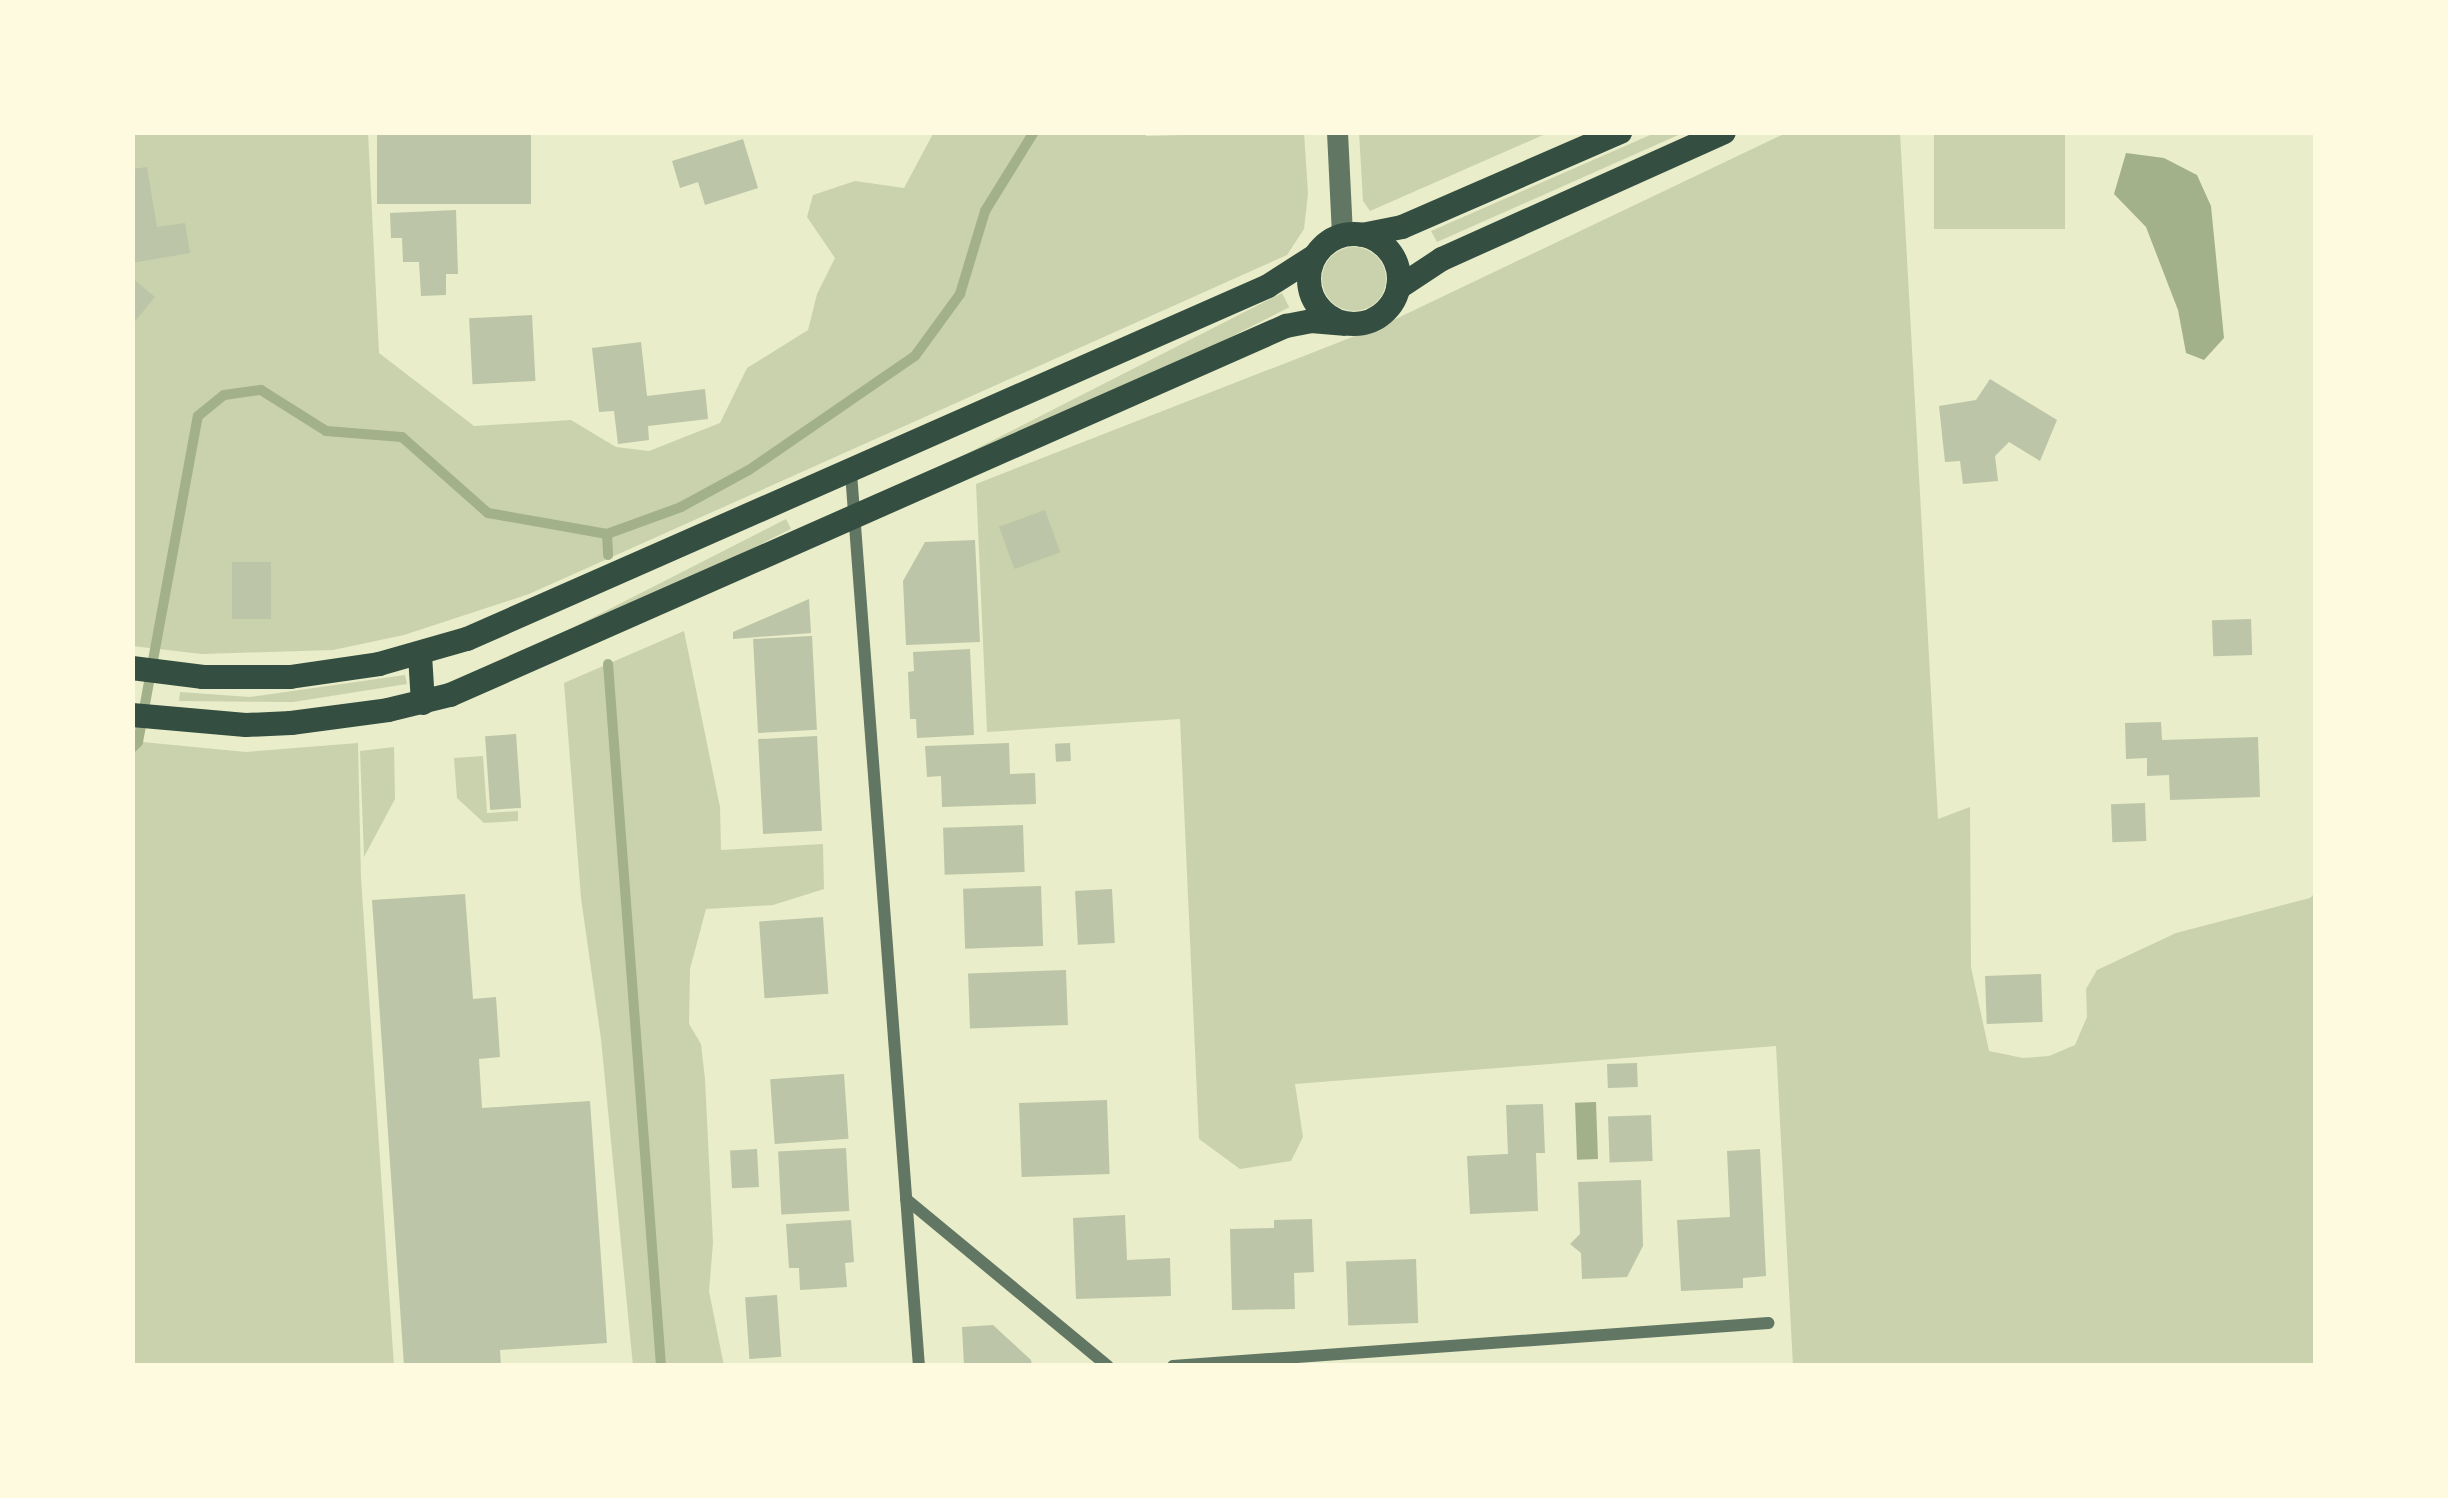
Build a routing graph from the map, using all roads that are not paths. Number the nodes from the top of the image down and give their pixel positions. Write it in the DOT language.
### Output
graph roads {
  1 [pos="1337,132"];
  2 [pos="1619,132"];
  3 [pos="1724,132"];
  4 [pos="1352,235"];
  5 [pos="1315,256"];
  6 [pos="1398,288"];
  7 [pos="1344,324"];
  8 [pos="851,473"];
  9 [pos="854,520"];
  10 [pos="420,655"];
  11 [pos="138,668"];
  12 [pos="423,703"];
  13 [pos="134,715"];
  14 [pos="906,1199"];
  15 [pos="1768,1322"];
  16 [pos="919,1366"];
  17 [pos="1108,1366"];
  18 [pos="1173,1366"];
  1 -- 4 [label="street"];
  2 -- 4 [label="main road"];
  3 -- 6 [label="main road"];
  4 -- 5 [label="main road"];
  4 -- 6 [label="main road"];
  5 -- 7 [label="main road"];
  5 -- 8 [label="main road"];
  6 -- 7 [label="main road"];
  7 -- 9 [label="main road"];
  8 -- 9 [label="street"];
  8 -- 10 [label="main road"];
  9 -- 12 [label="main road"];
  9 -- 14 [label="street"];
  10 -- 11 [label="main road"];
  10 -- 12 [label="main road"];
  12 -- 13 [label="main road"];
  14 -- 16 [label="street"];
  14 -- 17 [label="street"];
  15 -- 18 [label="street"];
}
